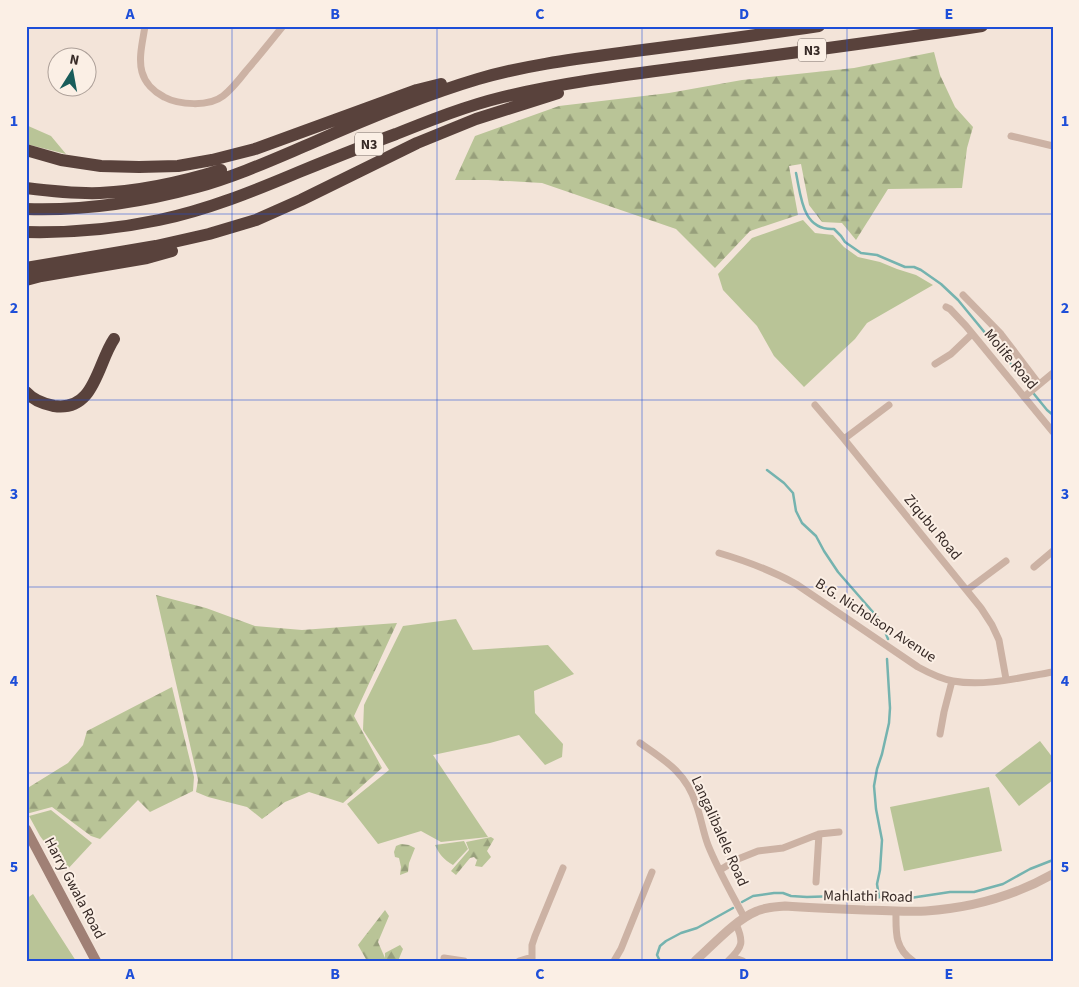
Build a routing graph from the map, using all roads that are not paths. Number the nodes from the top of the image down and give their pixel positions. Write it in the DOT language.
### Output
graph roads {
  1 [pos="145,26"];
  2 [pos="283,26"];
  3 [pos="819,26"];
  4 [pos="982,26"];
  5 [pos="478,79"];
  6 [pos="598,79"];
  7 [pos="1011,136"];
  8 [pos="313,142"];
  9 [pos="1053,146"];
  10 [pos="26,150"];
  11 [pos="26,188"];
  12 [pos="26,209"];
  13 [pos="256,220"];
  14 [pos="26,232"];
  15 [pos="26,266"];
  16 [pos="26,280"];
  17 [pos="962,295"];
  18 [pos="946,307"];
  19 [pos="972,334"];
  20 [pos="114,339"];
  21 [pos="935,364"];
  22 [pos="1053,373"];
  23 [pos="1038,386"];
  24 [pos="26,392"];
  25 [pos="1025,396"];
  26 [pos="815,405"];
  27 [pos="889,405"];
  28 [pos="1053,432"];
  29 [pos="844,439"];
  30 [pos="1053,551"];
  31 [pos="719,553"];
  32 [pos="1006,561"];
  33 [pos="1034,567"];
  34 [pos="967,590"];
  35 [pos="1053,672"];
  36 [pos="1006,679"];
  37 [pos="952,681"];
  38 [pos="940,734"];
  39 [pos="640,743"];
  40 [pos="26,829"];
  41 [pos="839,832"];
  42 [pos="819,834"];
  43 [pos="563,868"];
  44 [pos="720,870"];
  45 [pos="652,872"];
  46 [pos="1053,874"];
  47 [pos="816,882"];
  48 [pos="896,911"];
  49 [pos="744,917"];
  50 [pos="736,924"];
  51 [pos="444,958"];
  52 [pos="532,959"];
  53 [pos="730,959"];
  54 [pos="96,961"];
  55 [pos="464,961"];
  56 [pos="519,961"];
  57 [pos="614,961"];
  58 [pos="695,961"];
  59 [pos="743,961"];
  60 [pos="913,961"];
  1 -- 2 [label="street"];
  3 -- 5 [label="highway, N3"];
  4 -- 6 [label="highway, N3"];
  5 -- 8 [label="highway, N3"];
  5 -- 10 [label="highway"];
  6 -- 13 [label="highway"];
  6 -- 14 [label="highway, N3"];
  7 -- 9 [label="street"];
  8 -- 11 [label="highway"];
  8 -- 12 [label="highway, N3"];
  13 -- 15 [label="highway"];
  13 -- 16 [label="highway"];
  17 -- 23 [label="street"];
  18 -- 19 [label="street, Molife Road"];
  19 -- 21 [label="street"];
  19 -- 25 [label="street, Molife Road"];
  20 -- 24 [label="highway"];
  22 -- 23 [label="street"];
  23 -- 25 [label="street"];
  25 -- 28 [label="street, Molife Road"];
  26 -- 29 [label="street, Ziqubu Road"];
  27 -- 29 [label="street"];
  29 -- 34 [label="street, Ziqubu Road"];
  30 -- 33 [label="street"];
  31 -- 37 [label="street, B.G. Nicholson Avenue"];
  32 -- 34 [label="street"];
  34 -- 36 [label="street, Ziqubu Road"];
  35 -- 36 [label="street, B.G. Nicholson Avenue"];
  36 -- 37 [label="street, B.G. Nicholson Avenue"];
  37 -- 38 [label="street"];
  39 -- 44 [label="street, Langalibalele Road"];
  40 -- 54 [label="main road, Harry Gwala Road"];
  41 -- 42 [label="street"];
  42 -- 44 [label="street"];
  42 -- 47 [label="street"];
  43 -- 52 [label="street"];
  44 -- 49 [label="street, Langalibalele Road"];
  45 -- 57 [label="street"];
  46 -- 48 [label="street, Mahlathi Road"];
  48 -- 49 [label="street, Mahlathi Road"];
  48 -- 60 [label="street"];
  49 -- 50 [label="street, Mahlathi Road"];
  50 -- 53 [label="street"];
  50 -- 58 [label="street, Mahlathi Road"];
  51 -- 55 [label="street"];
  52 -- 56 [label="street"];
  53 -- 59 [label="street"];
}
